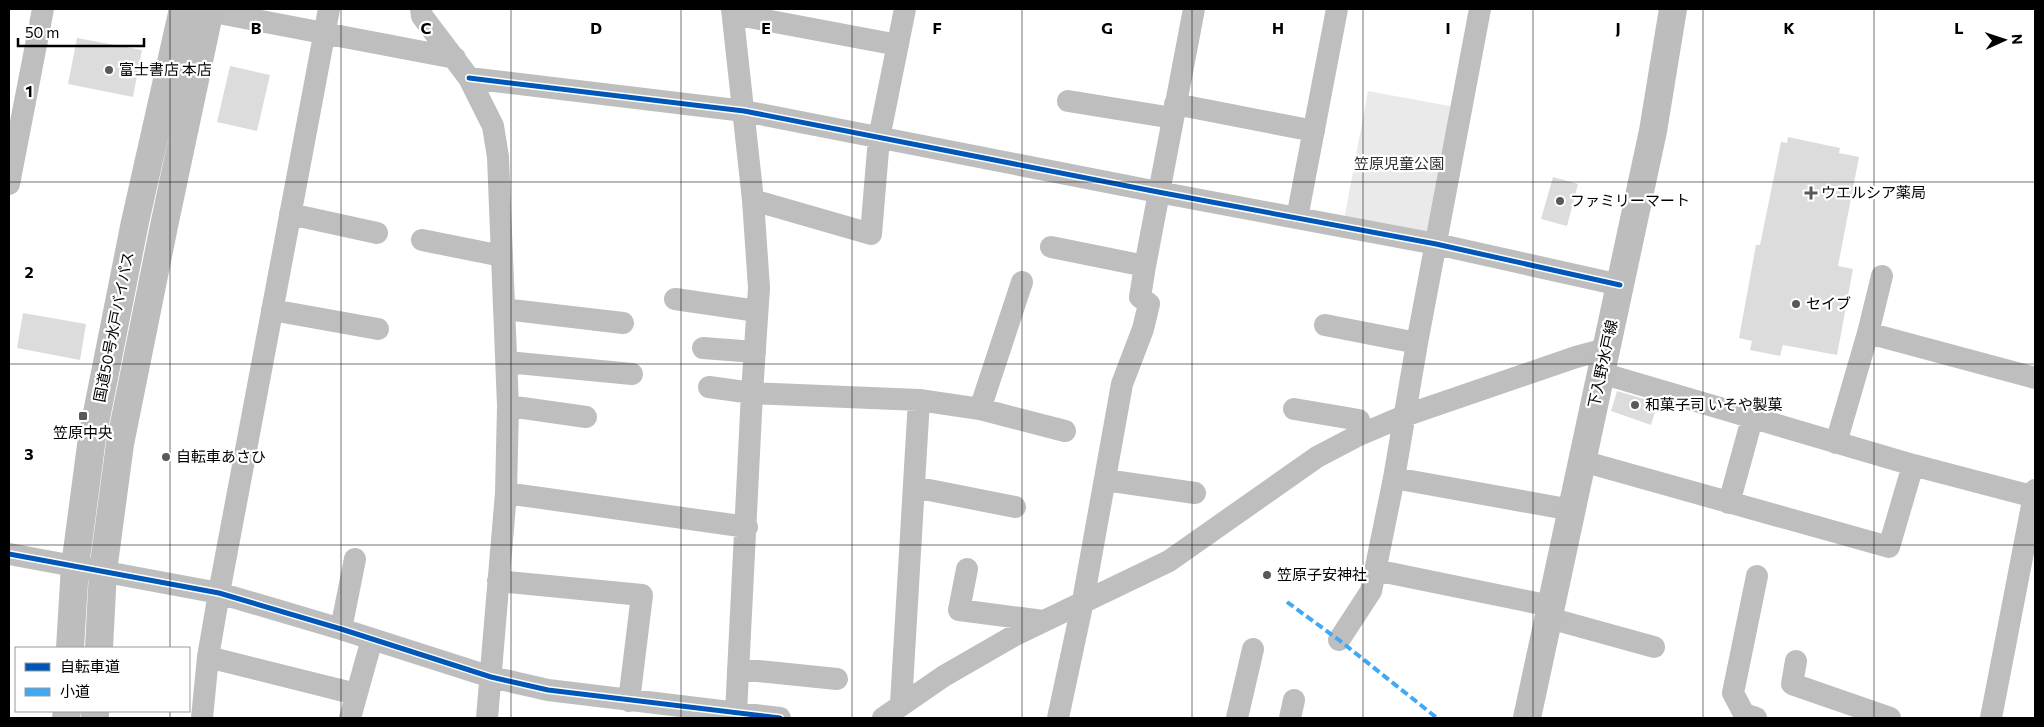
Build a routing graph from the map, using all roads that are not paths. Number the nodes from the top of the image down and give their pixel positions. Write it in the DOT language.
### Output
graph roads {
  1 [pos="43,9"];
  2 [pos="183,9"];
  3 [pos="206,9"];
  4 [pos="329,9"];
  5 [pos="421,9"];
  6 [pos="905,9"];
  7 [pos="1194,9"];
  8 [pos="1337,9"];
  9 [pos="1480,9"];
  10 [pos="1673,9"];
  11 [pos="733,11"];
  12 [pos="324,32"];
  13 [pos="898,45"];
  14 [pos="455,58"];
  15 [pos="468,78"];
  16 [pos="1068,101"];
  17 [pos="744,111"];
  18 [pos="1174,111"];
  19 [pos="1314,131"];
  20 [pos="879,138"];
  21 [pos="9,184"];
  22 [pos="1158,192"];
  23 [pos="753,200"];
  24 [pos="290,214"];
  25 [pos="1296,218"];
  26 [pos="377,233"];
  27 [pos="422,240"];
  28 [pos="1436,244"];
  29 [pos="1051,247"];
  30 [pos="502,256"];
  31 [pos="1145,266"];
  32 [pos="1882,276"];
  33 [pos="1022,282"];
  34 [pos="1620,285"];
  35 [pos="675,299"];
  36 [pos="504,309"];
  37 [pos="272,310"];
  38 [pos="757,311"];
  39 [pos="623,323"];
  40 [pos="1325,325"];
  41 [pos="378,329"];
  42 [pos="1868,333"];
  43 [pos="1417,343"];
  44 [pos="703,348"];
  45 [pos="755,352"];
  46 [pos="1604,361"];
  47 [pos="507,362"];
  48 [pos="632,374"];
  49 [pos="2035,378"];
  50 [pos="709,388"];
  51 [pos="752,392"];
  52 [pos="919,400"];
  53 [pos="508,406"];
  54 [pos="1294,408"];
  55 [pos="980,409"];
  56 [pos="1404,416"];
  57 [pos="586,417"];
  58 [pos="1752,418"];
  59 [pos="1065,431"];
  60 [pos="1357,436"];
  61 [pos="1836,442"];
  62 [pos="1582,461"];
  63 [pos="1913,465"];
  64 [pos="1394,478"];
  65 [pos="1105,480"];
  66 [pos="914,488"];
  67 [pos="506,493"];
  68 [pos="1196,493"];
  69 [pos="2035,495"];
  70 [pos="1729,502"];
  71 [pos="1015,507"];
  72 [pos="1572,510"];
  73 [pos="747,527"];
  74 [pos="9,554"];
  75 [pos="355,559"];
  76 [pos="75,566"];
  77 [pos="967,569"];
  78 [pos="1375,570"];
  79 [pos="103,571"];
  80 [pos="1757,576"];
  81 [pos="498,581"];
  82 [pos="219,593"];
  83 [pos="1083,601"];
  84 [pos="1550,612"];
  85 [pos="1043,621"];
  86 [pos="341,629"];
  87 [pos="372,640"];
  88 [pos="1339,640"];
  89 [pos="70,647"];
  90 [pos="99,647"];
  91 [pos="1654,647"];
  92 [pos="1253,649"];
  93 [pos="208,657"];
  94 [pos="1796,661"];
  95 [pos="738,670"];
  96 [pos="491,677"];
  97 [pos="836,679"];
  98 [pos="356,694"];
  99 [pos="629,701"];
  100 [pos="902,704"];
  101 [pos="749,715"];
  102 [pos="202,718"];
  103 [pos="350,718"];
  104 [pos="487,718"];
  105 [pos="780,718"];
  106 [pos="883,718"];
  107 [pos="1058,718"];
  108 [pos="1237,718"];
  109 [pos="1527,718"];
  110 [pos="1756,718"];
  111 [pos="1890,718"];
  112 [pos="1991,718"];
  1 -- 21 [label="street"];
  2 -- 76 [label="main road, 国道50号水戸バイパス"];
  3 -- 12 [label="street"];
  3 -- 79 [label="main road, 国道50号水戸バイパス"];
  4 -- 12 [label="street"];
  5 -- 14 [label="street"];
  6 -- 13 [label="street"];
  7 -- 18 [label="street"];
  8 -- 19 [label="street"];
  9 -- 28 [label="street"];
  10 -- 34 [label="main road, 下入野水戸線"];
  11 -- 13 [label="street"];
  11 -- 17 [label="street"];
  12 -- 14 [label="street"];
  12 -- 24 [label="street"];
  13 -- 20 [label="street"];
  14 -- 15 [label="street"];
  15 -- 17 [label="street"];
  15 -- 30 [label="street"];
  16 -- 18 [label="street"];
  17 -- 20 [label="street"];
  17 -- 23 [label="street"];
  18 -- 19 [label="street"];
  18 -- 22 [label="street"];
  19 -- 25 [label="street"];
  20 -- 22 [label="street"];
  20 -- 23 [label="street"];
  22 -- 25 [label="street"];
  22 -- 31 [label="street"];
  23 -- 38 [label="street"];
  24 -- 26 [label="street"];
  24 -- 37 [label="street"];
  25 -- 28 [label="street"];
  27 -- 30 [label="street"];
  28 -- 34 [label="street"];
  28 -- 43 [label="street"];
  29 -- 31 [label="street"];
  30 -- 36 [label="street"];
  31 -- 65 [label="street"];
  32 -- 42 [label="street"];
  33 -- 55 [label="street"];
  34 -- 46 [label="main road, 下入野水戸線"];
  35 -- 38 [label="street"];
  36 -- 39 [label="street"];
  36 -- 47 [label="street"];
  37 -- 41 [label="street"];
  37 -- 82 [label="street"];
  38 -- 45 [label="street"];
  40 -- 43 [label="street"];
  42 -- 49 [label="street"];
  42 -- 61 [label="street"];
  43 -- 56 [label="street"];
  44 -- 45 [label="street"];
  45 -- 51 [label="street"];
  46 -- 56 [label="street"];
  46 -- 58 [label="street"];
  46 -- 62 [label="main road, 下入野水戸線"];
  47 -- 48 [label="street"];
  47 -- 53 [label="street"];
  50 -- 51 [label="street"];
  51 -- 52 [label="street"];
  51 -- 73 [label="street"];
  52 -- 55 [label="street"];
  52 -- 66 [label="street"];
  53 -- 57 [label="street"];
  53 -- 67 [label="street"];
  54 -- 60 [label="street"];
  55 -- 59 [label="street"];
  56 -- 60 [label="street"];
  56 -- 64 [label="street"];
  58 -- 61 [label="street"];
  58 -- 70 [label="street"];
  60 -- 83 [label="street"];
  61 -- 63 [label="street"];
  62 -- 70 [label="street"];
  62 -- 72 [label="main road, 下入野水戸線"];
  63 -- 69 [label="street"];
  63 -- 70 [label="street"];
  64 -- 72 [label="street"];
  64 -- 78 [label="street"];
  65 -- 68 [label="street"];
  65 -- 83 [label="street"];
  66 -- 71 [label="street"];
  66 -- 100 [label="street"];
  67 -- 73 [label="street"];
  67 -- 81 [label="street"];
  69 -- 112 [label="street"];
  72 -- 84 [label="main road, 下入野水戸線"];
  73 -- 95 [label="street"];
  74 -- 76 [label="street"];
  75 -- 86 [label="street"];
  76 -- 79 [label="street"];
  76 -- 89 [label="main road, 国道50号水戸バイパス"];
  77 -- 85 [label="street"];
  78 -- 84 [label="street"];
  78 -- 88 [label="street"];
  79 -- 82 [label="street"];
  79 -- 90 [label="main road, 国道50号水戸バイパス"];
  80 -- 110 [label="street"];
  81 -- 96 [label="street"];
  81 -- 99 [label="street"];
  82 -- 86 [label="street"];
  82 -- 93 [label="street"];
  83 -- 85 [label="street"];
  83 -- 107 [label="street"];
  84 -- 91 [label="street"];
  84 -- 109 [label="main road, 下入野水戸線"];
  85 -- 100 [label="street"];
  86 -- 87 [label="street"];
  87 -- 96 [label="street"];
  87 -- 98 [label="street"];
  92 -- 108 [label="street"];
  93 -- 98 [label="street"];
  93 -- 102 [label="street"];
  94 -- 111 [label="street"];
  95 -- 97 [label="street"];
  95 -- 101 [label="street"];
  96 -- 99 [label="street"];
  96 -- 104 [label="street"];
  98 -- 103 [label="street"];
  99 -- 101 [label="street"];
  100 -- 106 [label="street"];
  101 -- 105 [label="street"];
}
